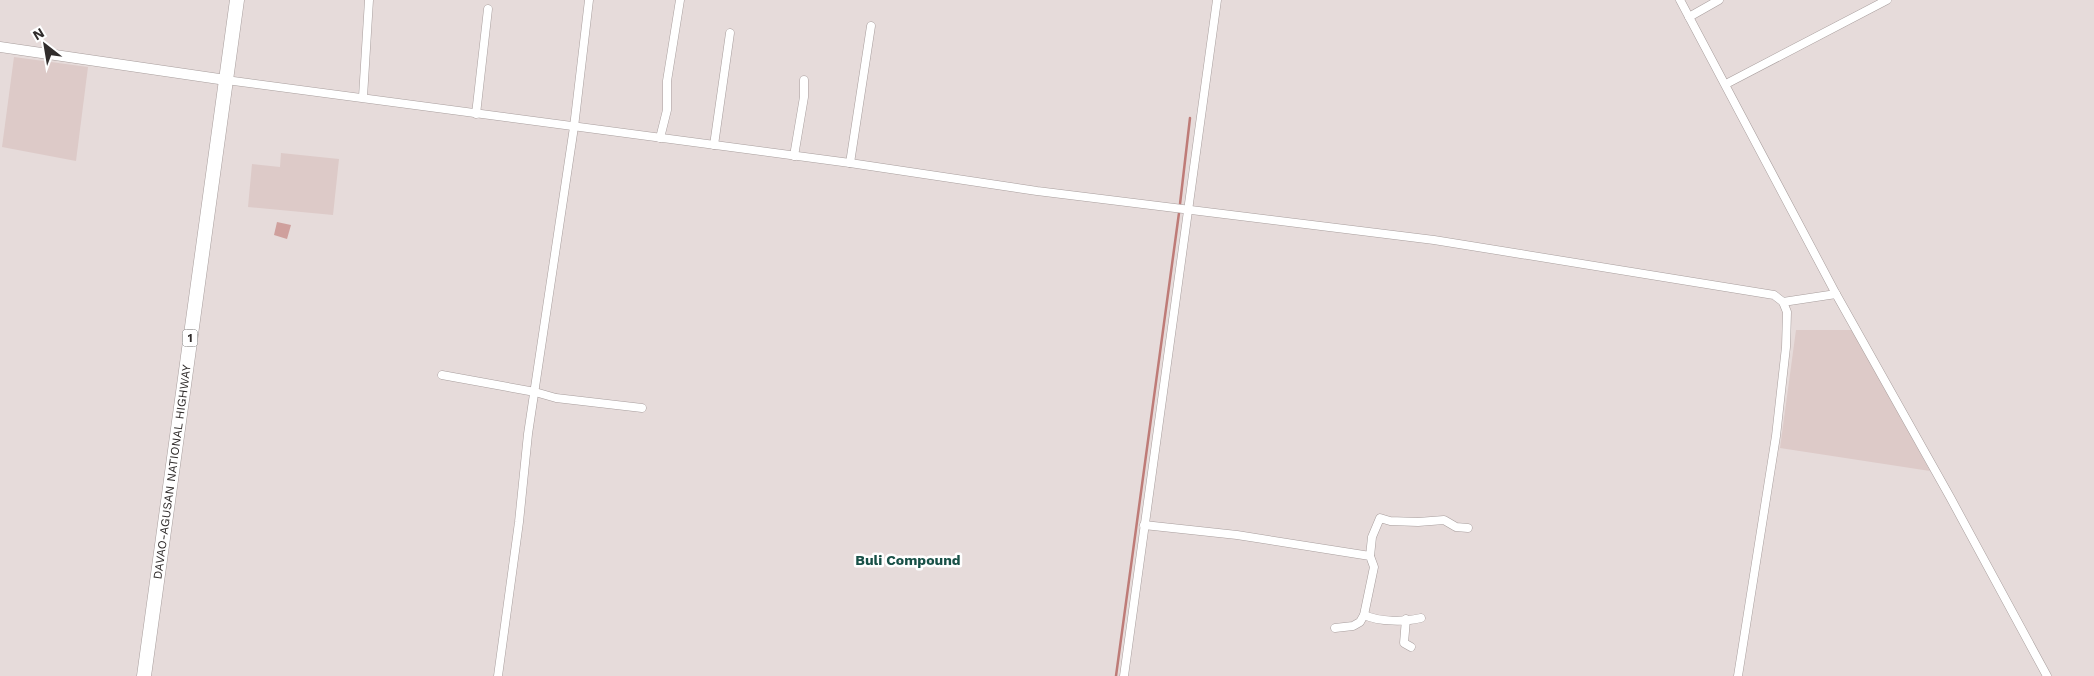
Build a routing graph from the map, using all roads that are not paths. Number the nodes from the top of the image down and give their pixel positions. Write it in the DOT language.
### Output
graph roads {
  1 [pos="237,0"];
  2 [pos="369,0"];
  3 [pos="588,0"];
  4 [pos="680,0"];
  5 [pos="1217,0"];
  6 [pos="1680,0"];
  7 [pos="1719,0"];
  8 [pos="1887,0"];
  9 [pos="488,8"];
  10 [pos="1690,16"];
  11 [pos="871,26"];
  12 [pos="730,33"];
  13 [pos="0,47"];
  14 [pos="226,80"];
  15 [pos="804,80"];
  16 [pos="1726,84"];
  17 [pos="363,97"];
  18 [pos="476,114"];
  19 [pos="574,127"];
  20 [pos="660,138"];
  21 [pos="714,145"];
  22 [pos="794,156"];
  23 [pos="850,163"];
  24 [pos="1188,210"];
  25 [pos="1836,294"];
  26 [pos="1783,302"];
  27 [pos="442,376"];
  28 [pos="535,392"];
  29 [pos="642,408"];
  30 [pos="1144,525"];
  31 [pos="1468,528"];
  32 [pos="1370,556"];
  33 [pos="1364,615"];
  34 [pos="1421,618"];
  35 [pos="1406,619"];
  36 [pos="1335,628"];
  37 [pos="1411,647"];
  38 [pos="144,676"];
  39 [pos="498,676"];
  40 [pos="1124,676"];
  41 [pos="1738,676"];
  42 [pos="2047,676"];
  1 -- 14 [label="highway, DAVAO-AGUSAN NATIONAL HIGHWAY / 1"];
  2 -- 17 [label="street"];
  3 -- 19 [label="street"];
  4 -- 20 [label="street"];
  5 -- 24 [label="street"];
  6 -- 10 [label="street"];
  7 -- 10 [label="street"];
  8 -- 16 [label="street"];
  9 -- 18 [label="street"];
  10 -- 16 [label="street"];
  11 -- 23 [label="street"];
  12 -- 21 [label="street"];
  13 -- 14 [label="street"];
  14 -- 17 [label="street"];
  14 -- 38 [label="highway, DAVAO-AGUSAN NATIONAL HIGHWAY / 1"];
  15 -- 22 [label="street"];
  16 -- 25 [label="street"];
  17 -- 18 [label="street"];
  18 -- 19 [label="street"];
  19 -- 20 [label="street"];
  19 -- 28 [label="street"];
  20 -- 21 [label="street"];
  21 -- 22 [label="street"];
  22 -- 23 [label="street"];
  23 -- 24 [label="street"];
  24 -- 26 [label="street"];
  24 -- 30 [label="street"];
  25 -- 26 [label="street"];
  25 -- 42 [label="street"];
  26 -- 41 [label="street"];
  27 -- 28 [label="street"];
  28 -- 29 [label="street"];
  28 -- 39 [label="street"];
  30 -- 32 [label="street"];
  30 -- 40 [label="street"];
  31 -- 32 [label="street"];
  32 -- 33 [label="street"];
  33 -- 35 [label="street"];
  33 -- 36 [label="street"];
  34 -- 35 [label="street"];
  35 -- 37 [label="street"];
}
